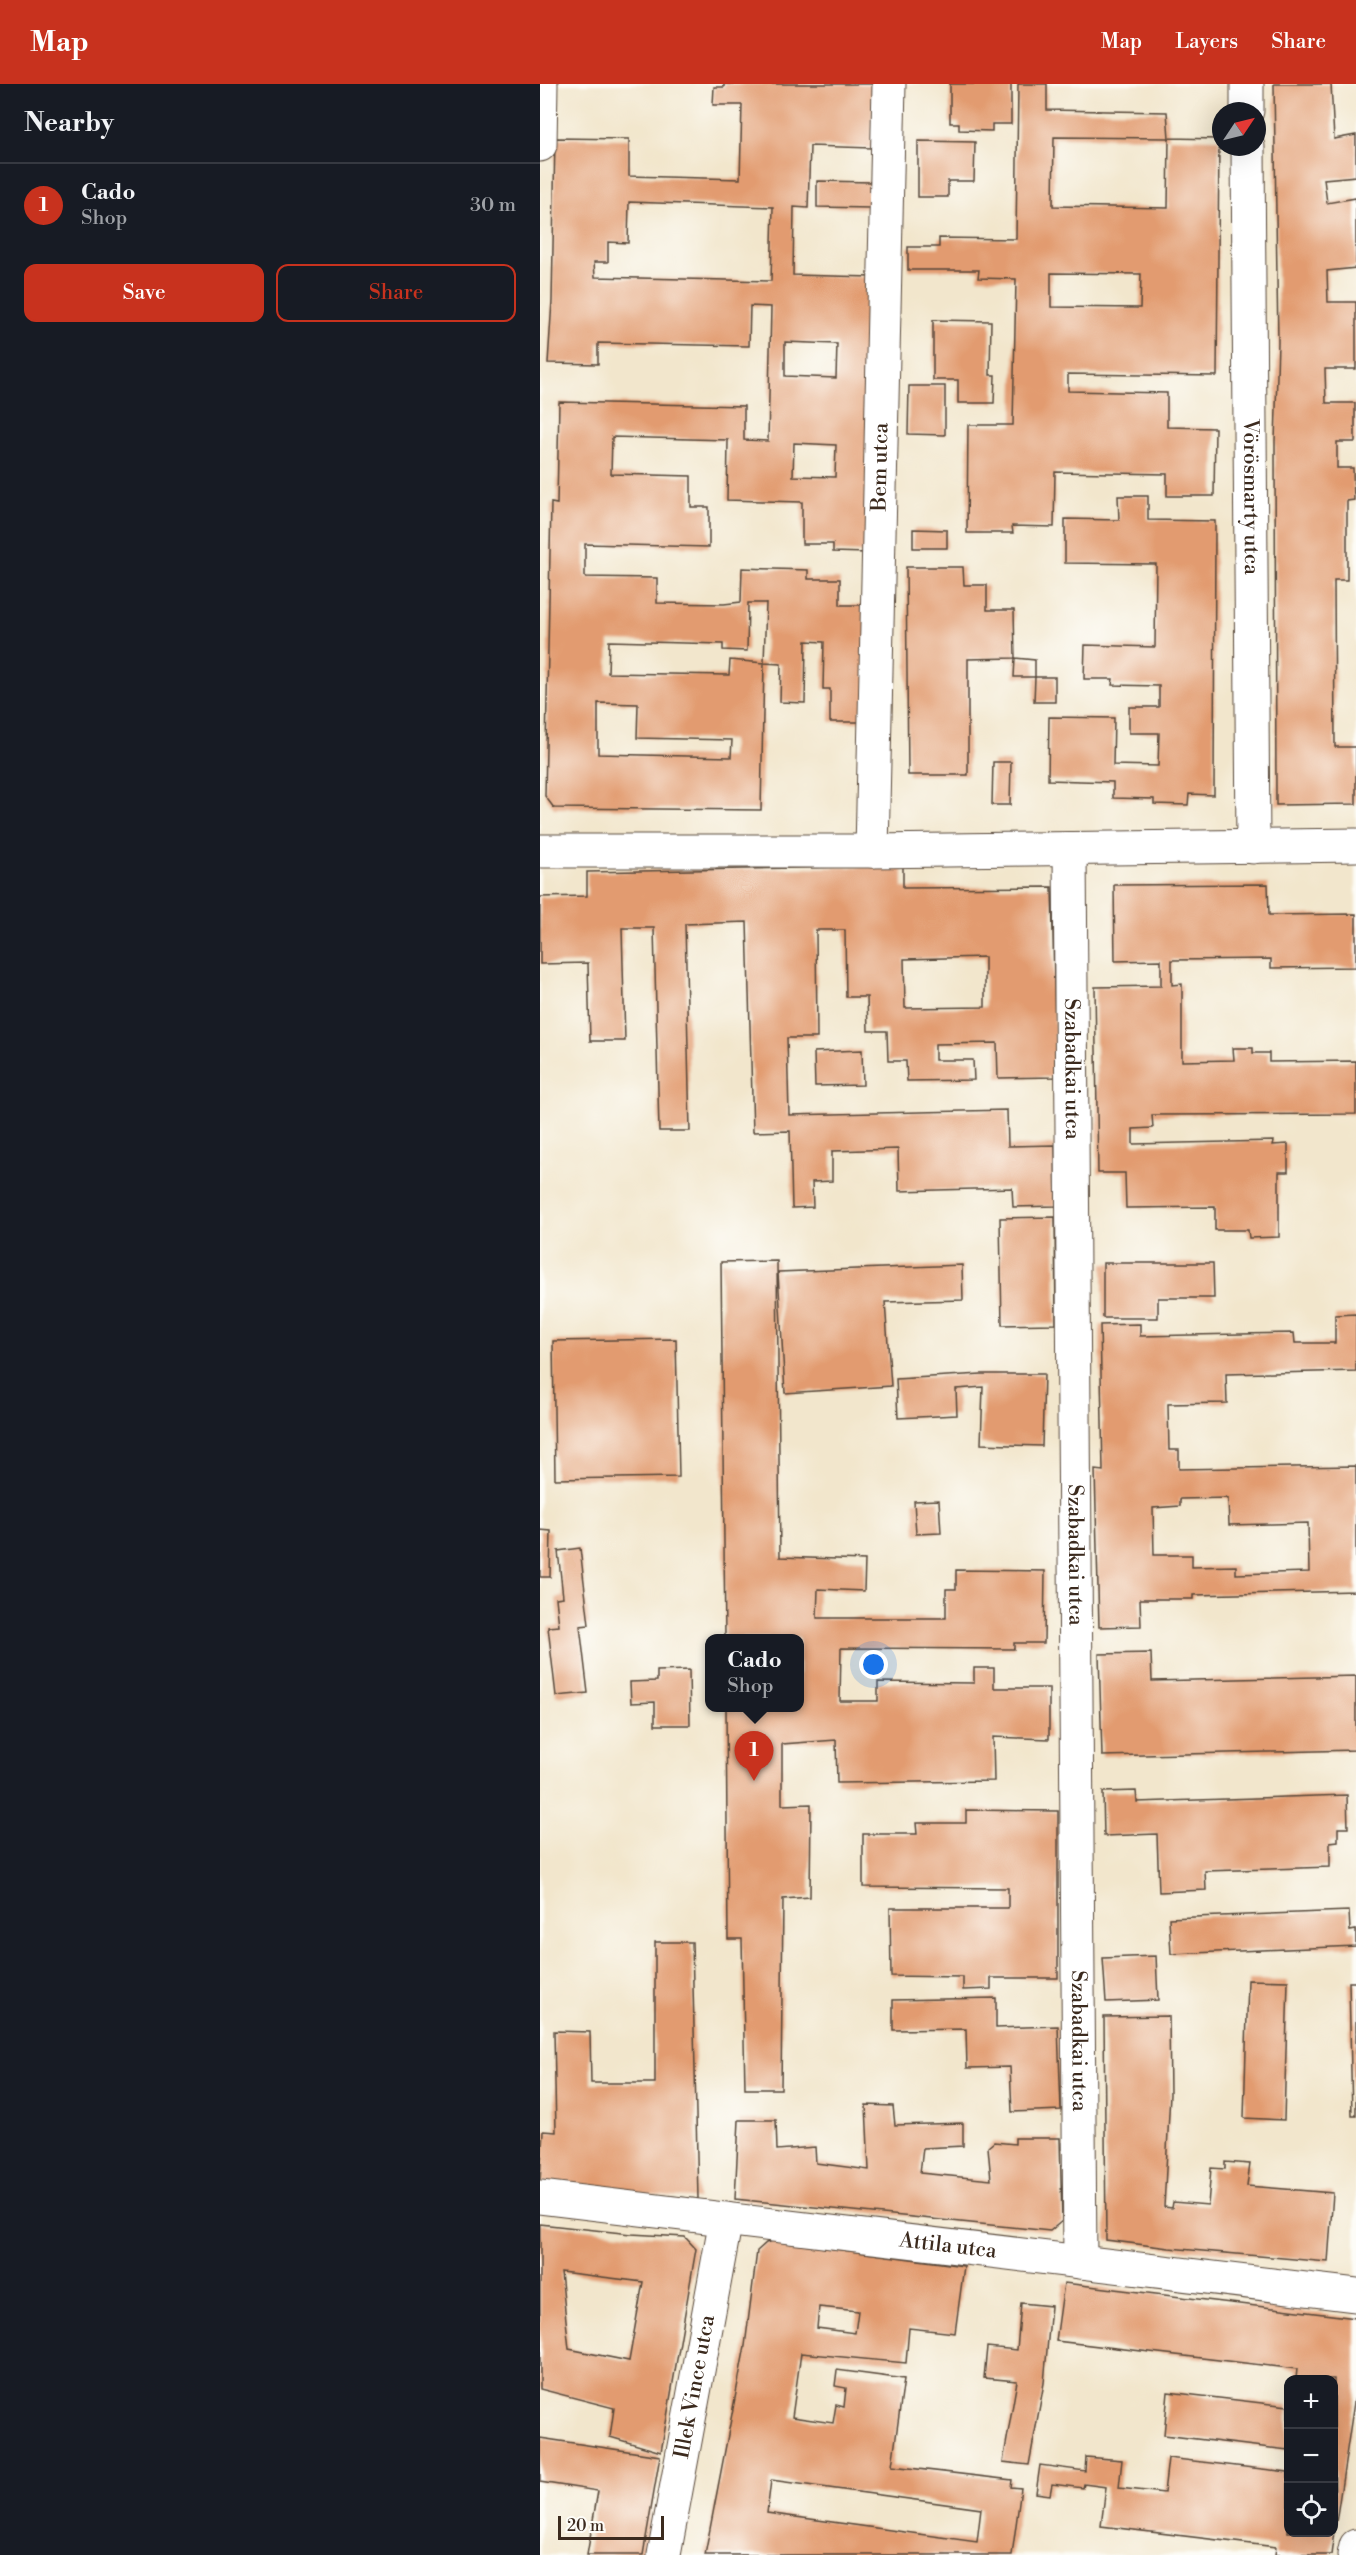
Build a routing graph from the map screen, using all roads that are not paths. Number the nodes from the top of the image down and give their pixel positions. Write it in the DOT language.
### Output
graph roads {
  1 [pos="541,84"];
  2 [pos="889,84"];
  3 [pos="1247,84"];
  4 [pos="1247,102"];
  5 [pos="540,145"];
  6 [pos="1248,156"];
  7 [pos="1356,845"];
  8 [pos="1253,847"];
  9 [pos="1070,849"];
  10 [pos="540,851"];
  11 [pos="872,851"];
  12 [pos="540,2197"];
  13 [pos="726,2219"];
  14 [pos="1080,2262"];
  15 [pos="1356,2295"];
  16 [pos="1356,2546"];
  17 [pos="664,2555"];
  18 [pos="1354,2555"];
  1 -- 5 [label="street"];
  2 -- 11 [label="street, Bem utca"];
  3 -- 4 [label="street"];
  6 -- 8 [label="street, Vörösmarty utca"];
  7 -- 8 [label="street"];
  8 -- 9 [label="street"];
  9 -- 11 [label="street"];
  9 -- 14 [label="street, Szabadkai utca"];
  10 -- 11 [label="street"];
  12 -- 13 [label="street, Attila utca"];
  13 -- 14 [label="street, Attila utca"];
  13 -- 17 [label="street, Illek Vince utca"];
  14 -- 15 [label="street, Attila utca"];
  16 -- 18 [label="street"];
}
